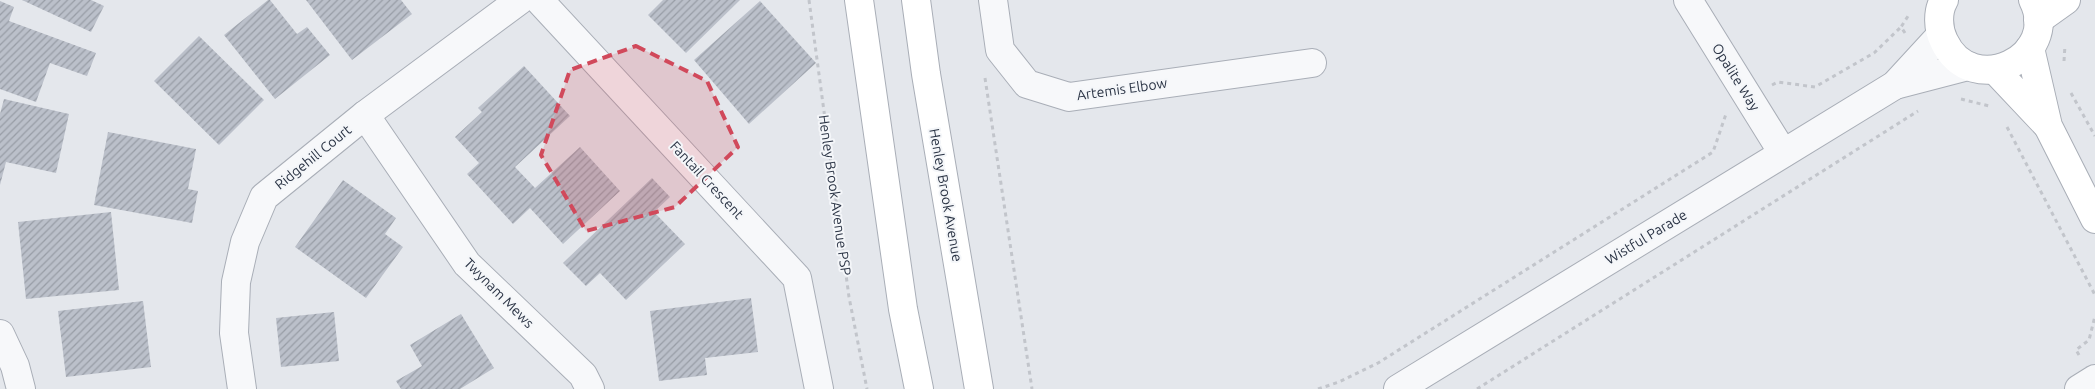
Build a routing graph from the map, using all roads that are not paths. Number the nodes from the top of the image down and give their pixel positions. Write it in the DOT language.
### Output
graph roads {
  1 [pos="520,0"];
  2 [pos="539,0"];
  3 [pos="859,0"];
  4 [pos="916,0"];
  5 [pos="993,0"];
  6 [pos="1688,0"];
  7 [pos="1944,0"];
  8 [pos="2066,0"];
  9 [pos="2035,10"];
  10 [pos="1941,35"];
  11 [pos="2030,48"];
  12 [pos="1312,63"];
  13 [pos="1968,66"];
  14 [pos="1995,70"];
  15 [pos="1894,85"];
  16 [pos="365,115"];
  17 [pos="2048,126"];
  18 [pos="1784,153"];
  19 [pos="2095,219"];
  20 [pos="0,334"];
  21 [pos="2095,379"];
  22 [pos="22,389"];
  23 [pos="242,389"];
  24 [pos="590,389"];
  25 [pos="819,389"];
  26 [pos="919,389"];
  27 [pos="979,389"];
  28 [pos="1398,389"];
  29 [pos="2079,389"];
  1 -- 16 [label="street, Ridgehill Court"];
  2 -- 25 [label="street, Fantail Crescent"];
  3 -- 26 [label="main road"];
  4 -- 27 [label="main road, Henley Brook Avenue"];
  5 -- 12 [label="street, Artemis Elbow"];
  6 -- 18 [label="street, Opalite Way"];
  7 -- 10 [label="main road"];
  8 -- 9 [label="main road"];
  9 -- 11 [label="main road"];
  10 -- 13 [label="main road"];
  10 -- 15 [label="street, Wistful Parade"];
  11 -- 14 [label="main road"];
  11 -- 17 [label="main road"];
  13 -- 14 [label="main road"];
  13 -- 15 [label="street, Wistful Parade"];
  14 -- 17 [label="main road"];
  15 -- 18 [label="street, Wistful Parade"];
  16 -- 23 [label="street, Ridgehill Court"];
  16 -- 24 [label="street, Twynam Mews"];
  17 -- 19 [label="main road"];
  18 -- 28 [label="street, Wistful Parade"];
  20 -- 22 [label="street"];
  21 -- 29 [label="street"];
}
